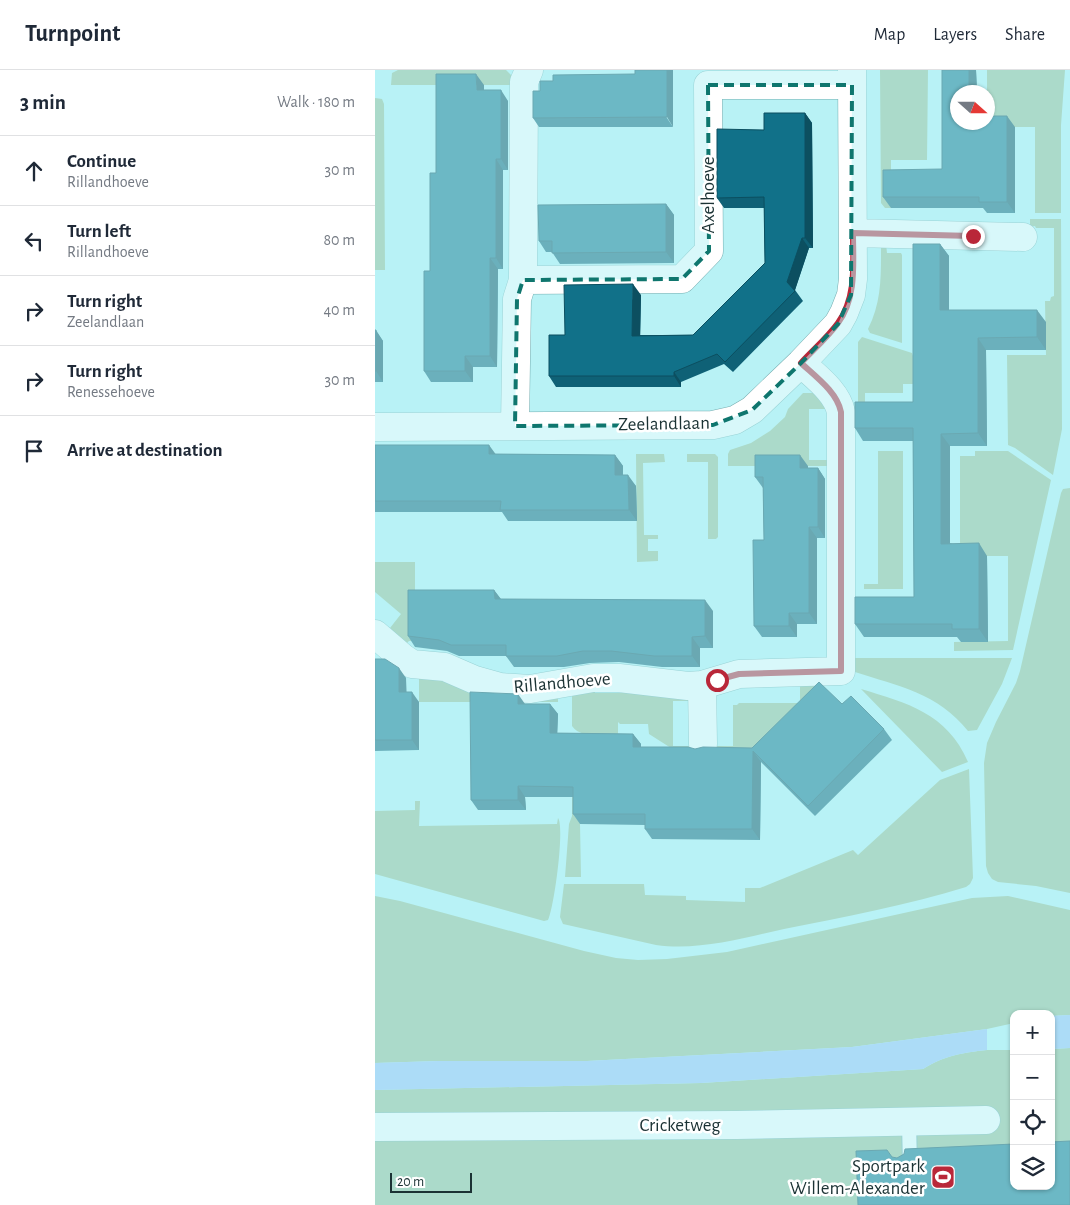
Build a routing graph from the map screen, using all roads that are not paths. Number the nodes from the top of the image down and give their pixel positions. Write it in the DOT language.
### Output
graph roads {
  1 [pos="529,70"];
  2 [pos="852,78"];
  3 [pos="853,233"];
  4 [pos="1023,236"];
  5 [pos="523,280"];
  6 [pos="801,363"];
  7 [pos="515,426"];
  8 [pos="375,427"];
  9 [pos="375,634"];
  10 [pos="703,685"];
  11 [pos="703,744"];
  12 [pos="986,1120"];
  13 [pos="909,1122"];
  14 [pos="375,1127"];
  15 [pos="910,1169"];
  1 -- 5 [label="street"];
  2 -- 3 [label="street, Zeelandlaan"];
  2 -- 5 [label="street, Axelhoeve"];
  3 -- 4 [label="street"];
  3 -- 6 [label="street, Zeelandlaan"];
  5 -- 7 [label="street"];
  6 -- 7 [label="street, Zeelandlaan"];
  6 -- 10 [label="street, Rillandhoeve"];
  7 -- 8 [label="street, Zeelandlaan"];
  9 -- 10 [label="street, Rillandhoeve"];
  10 -- 11 [label="street"];
  12 -- 13 [label="street, Cricketweg"];
  13 -- 14 [label="street, Cricketweg"];
  13 -- 15 [label="lane"];
}
